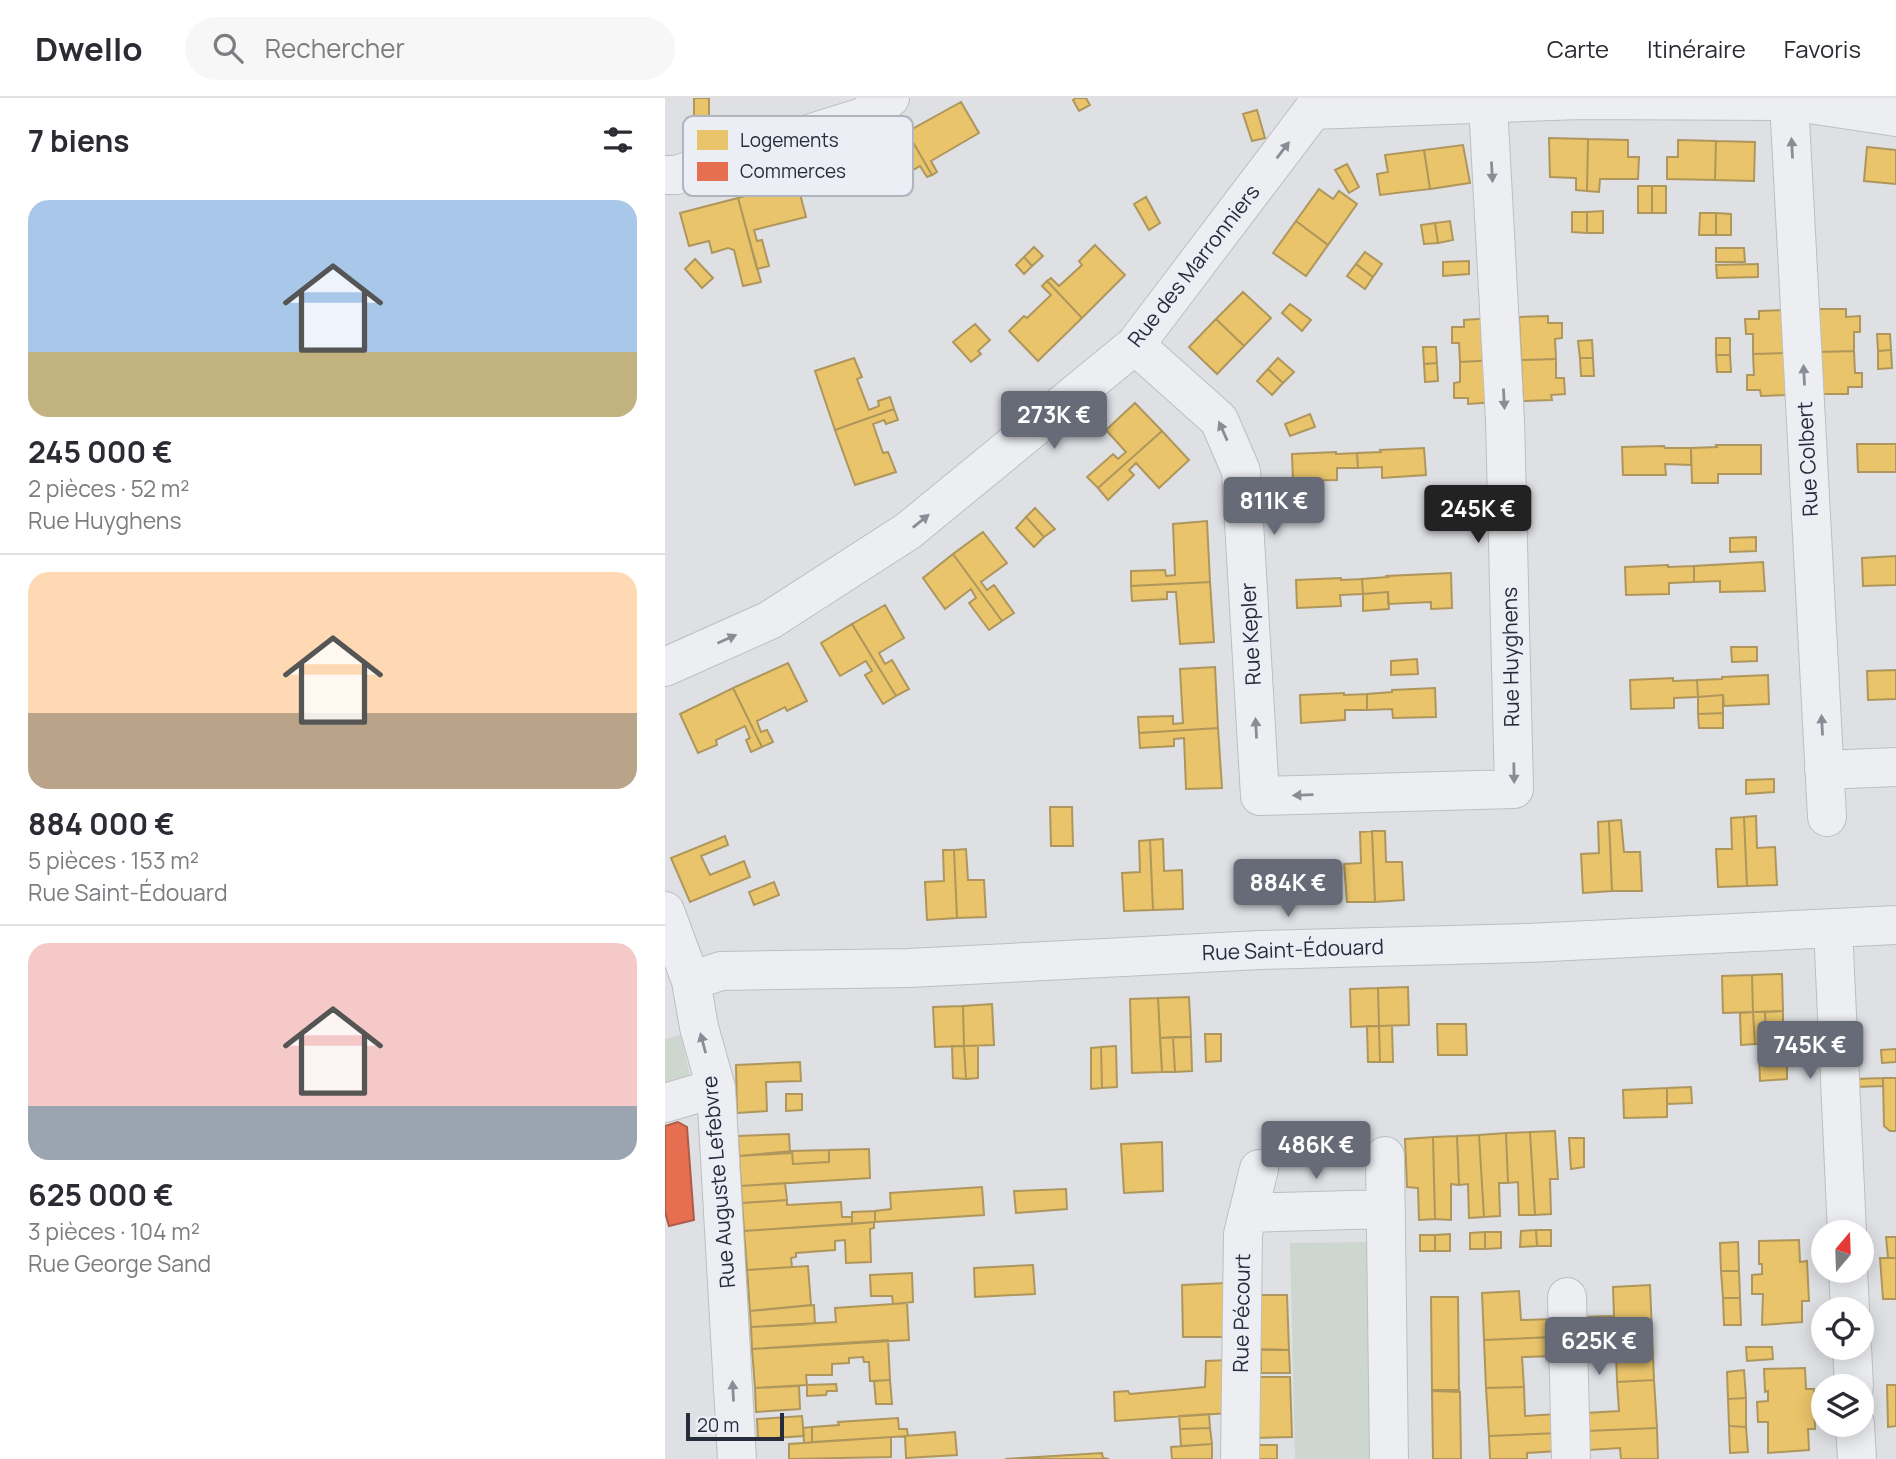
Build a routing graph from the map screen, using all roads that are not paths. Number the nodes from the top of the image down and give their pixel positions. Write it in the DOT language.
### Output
graph roads {
  1 [pos="890,98"];
  2 [pos="1789,101"];
  3 [pos="1316,104"];
  4 [pos="1488,104"];
  5 [pos="1854,104"];
  6 [pos="864,116"];
  7 [pos="1896,117"];
  8 [pos="683,173"];
  9 [pos="665,175"];
  10 [pos="1135,345"];
  11 [pos="665,667"];
  12 [pos="1896,767"];
  13 [pos="1824,770"];
  14 [pos="1260,796"];
  15 [pos="1827,817"];
  16 [pos="665,911"];
  17 [pos="1896,925"];
  18 [pos="1832,928"];
  19 [pos="691,981"];
  20 [pos="716,1088"];
  21 [pos="665,1103"];
  22 [pos="1385,1156"];
  23 [pos="1259,1169"];
  24 [pos="1386,1209"];
  25 [pos="1248,1213"];
  26 [pos="1845,1220"];
  27 [pos="1567,1297"];
  28 [pos="1856,1437"];
  29 [pos="737,1459"];
  30 [pos="1240,1459"];
  31 [pos="1389,1459"];
  32 [pos="1571,1459"];
  33 [pos="1857,1459"];
  1 -- 6 [label="street"];
  2 -- 4 [label="street"];
  2 -- 5 [label="street"];
  13 -- 2 [label="street, Rue Colbert, one-way"];
  3 -- 4 [label="street"];
  10 -- 3 [label="street, Rue des Marronniers, one-way"];
  4 -- 14 [label="street, Rue Huyghens, one-way"];
  5 -- 7 [label="street"];
  8 -- 9 [label="street"];
  11 -- 10 [label="street, Rue des Marronniers, one-way"];
  14 -- 10 [label="street, Rue Kepler, one-way"];
  12 -- 13 [label="street"];
  13 -- 15 [label="street, Rue Colbert"];
  16 -- 19 [label="street, Rue Auguste Lefebvre"];
  17 -- 18 [label="street, Rue Saint-Édouard"];
  18 -- 19 [label="street, Rue Saint-Édouard"];
  18 -- 26 [label="street"];
  20 -- 19 [label="street, Rue Auguste Lefebvre, one-way"];
  20 -- 21 [label="street"];
  29 -- 20 [label="street, Rue Auguste Lefebvre, one-way"];
  22 -- 24 [label="street"];
  23 -- 25 [label="street, Rue Pécourt"];
  24 -- 25 [label="street"];
  24 -- 31 [label="street"];
  25 -- 30 [label="street, Rue Pécourt"];
  27 -- 32 [label="street"];
  28 -- 33 [label="street"];
}
